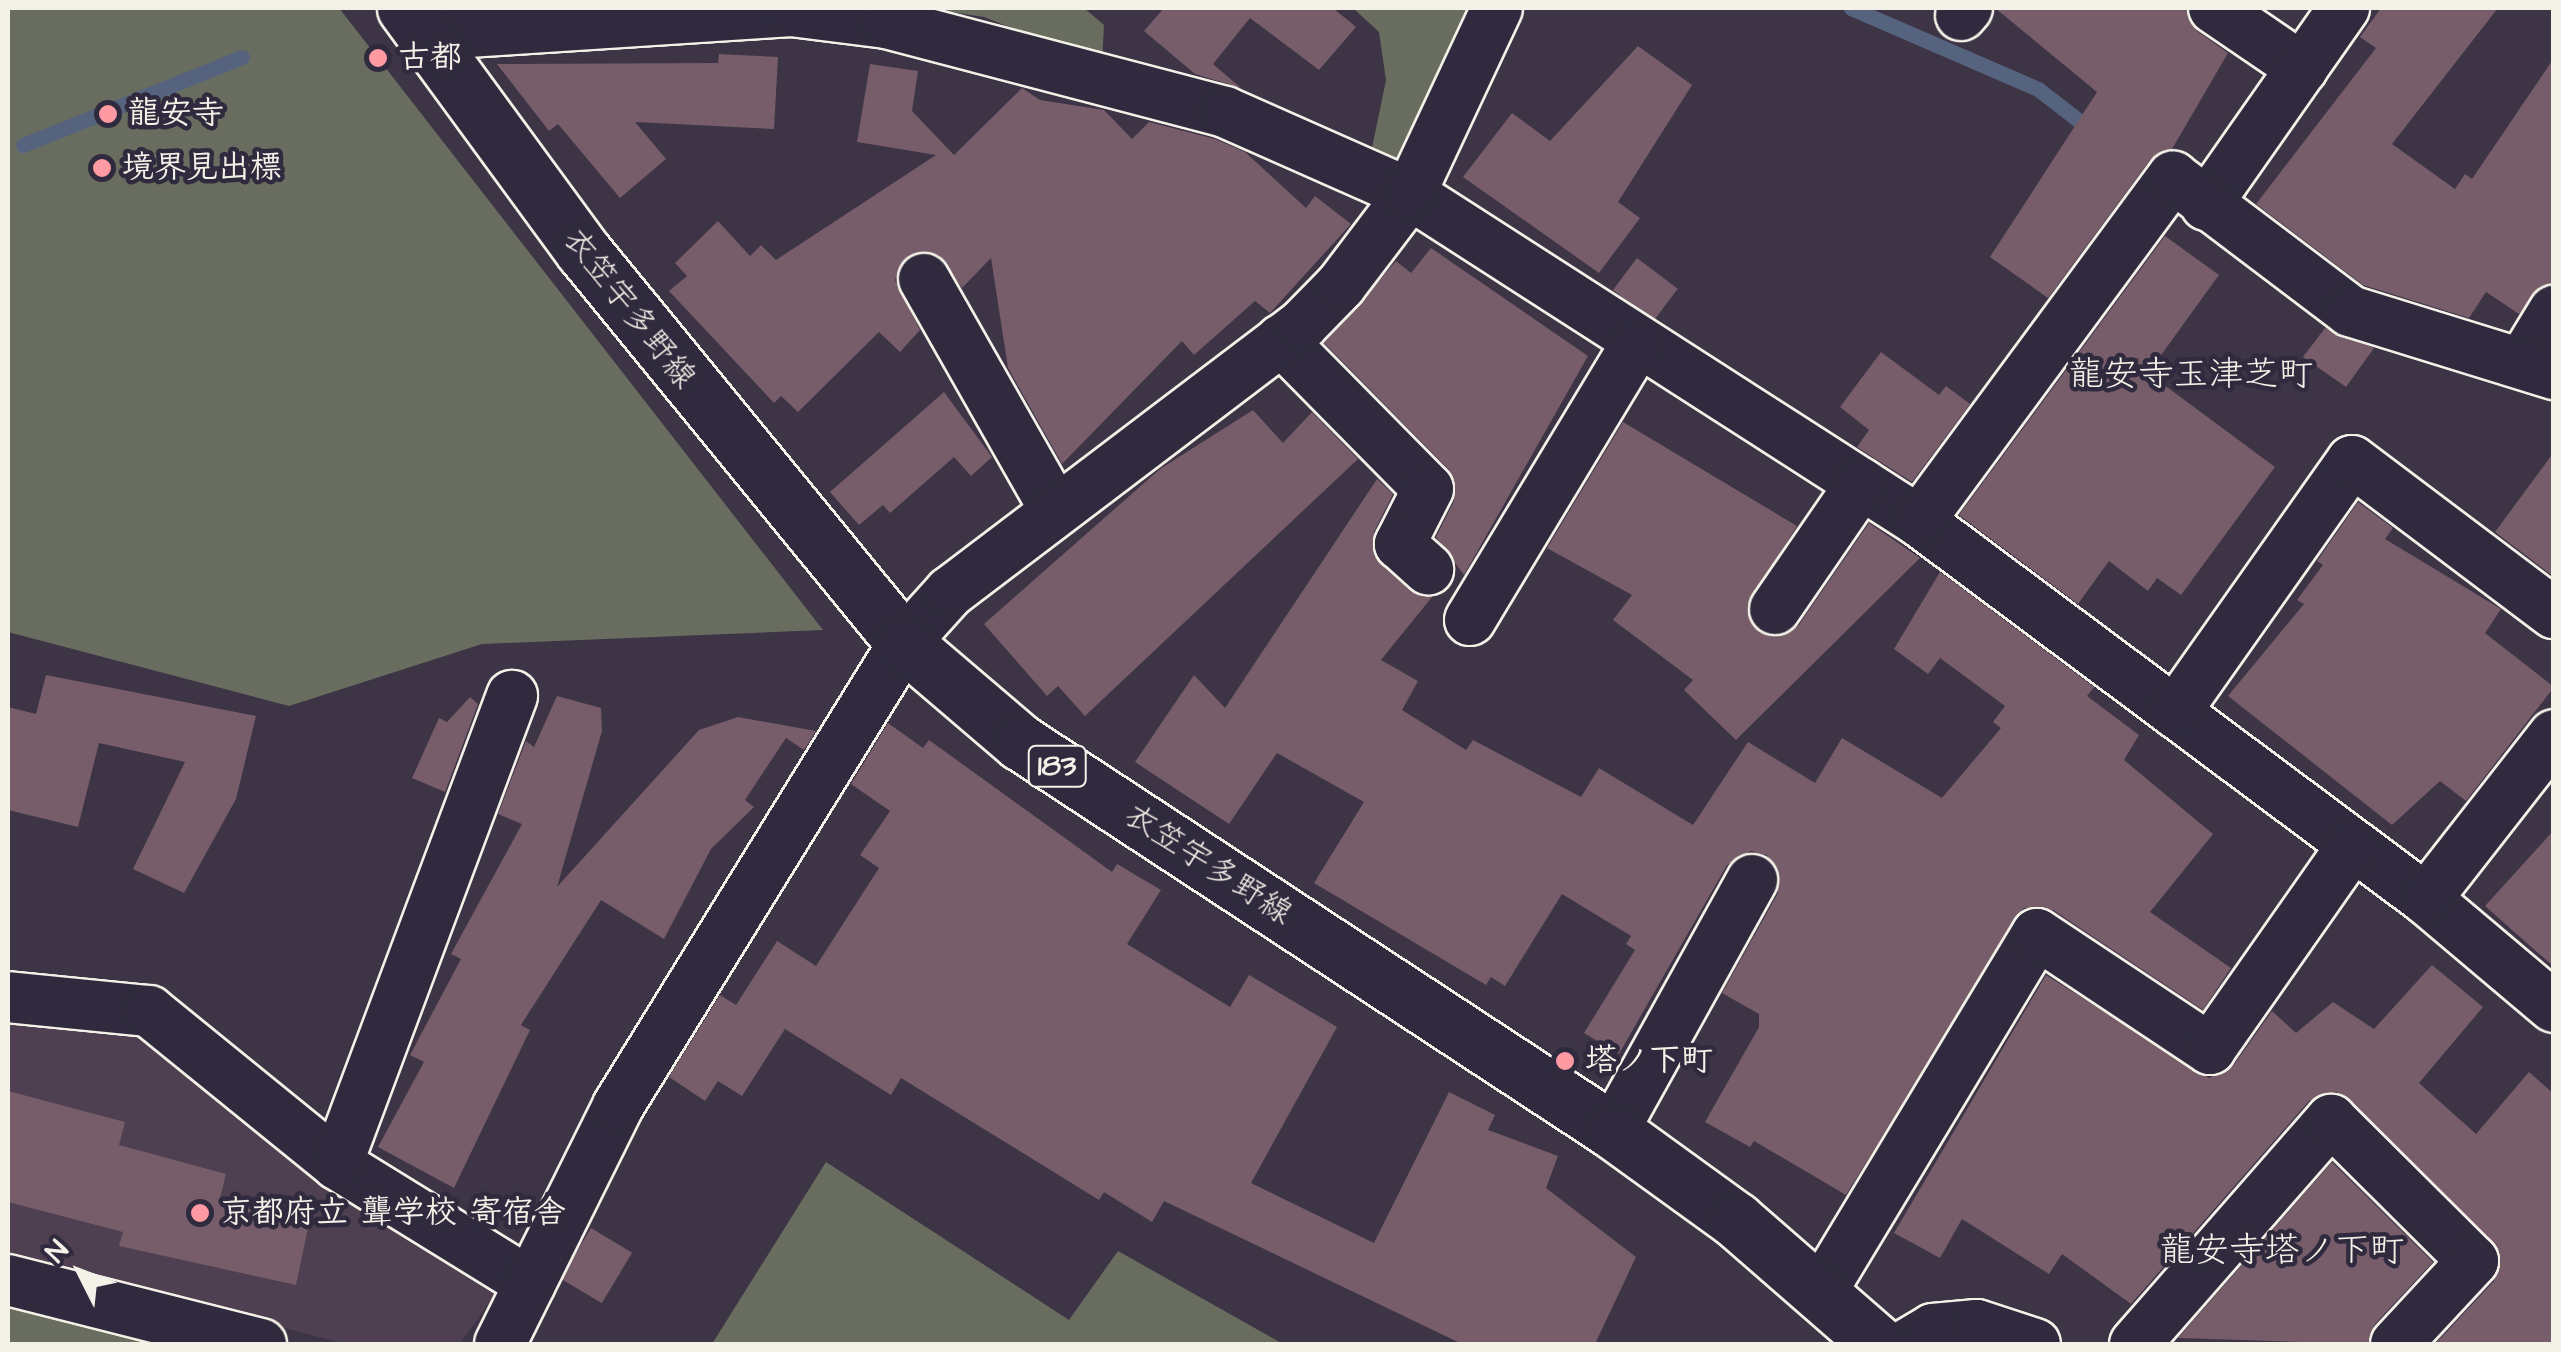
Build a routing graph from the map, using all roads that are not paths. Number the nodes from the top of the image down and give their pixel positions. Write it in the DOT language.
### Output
graph roads {
  1 [pos="1497,8"];
  2 [pos="2214,8"];
  3 [pos="2344,8"];
  4 [pos="413,21"];
  5 [pos="2302,68"];
  6 [pos="1410,194"];
  7 [pos="2206,205"];
  8 [pos="924,279"];
  9 [pos="2554,311"];
  10 [pos="1282,340"];
  11 [pos="1634,346"];
  12 [pos="2538,368"];
  13 [pos="1861,484"];
  14 [pos="1054,508"];
  15 [pos="1919,520"];
  16 [pos="1428,570"];
  17 [pos="1775,608"];
  18 [pos="2554,613"];
  19 [pos="1470,620"];
  20 [pos="904,643"];
  21 [pos="512,696"];
  22 [pos="2175,712"];
  23 [pos="2554,735"];
  24 [pos="2353,845"];
  25 [pos="1752,880"];
  26 [pos="2426,899"];
  27 [pos="8,996"];
  28 [pos="2554,1007"];
  29 [pos="1613,1131"];
  30 [pos="336,1164"];
  31 [pos="8,1280"];
  32 [pos="530,1283"];
  33 [pos="1821,1292"];
  34 [pos="261,1344"];
  35 [pos="500,1344"];
  36 [pos="1878,1344"];
  37 [pos="1908,1344"];
  38 [pos="2035,1344"];
  39 [pos="2135,1344"];
  40 [pos="2396,1344"];
  1 -- 6 [label="street"];
  2 -- 5 [label="street"];
  3 -- 5 [label="street"];
  4 -- 6 [label="street"];
  4 -- 20 [label="main road, 衣笠宇多野線 / 183"];
  5 -- 7 [label="street"];
  6 -- 10 [label="street"];
  6 -- 11 [label="street"];
  7 -- 12 [label="street"];
  7 -- 15 [label="street"];
  8 -- 14 [label="street"];
  9 -- 12 [label="street"];
  10 -- 14 [label="street"];
  10 -- 16 [label="street"];
  11 -- 13 [label="street"];
  11 -- 19 [label="street"];
  13 -- 15 [label="street"];
  13 -- 17 [label="street"];
  14 -- 20 [label="street"];
  15 -- 22 [label="street"];
  18 -- 22 [label="street"];
  20 -- 29 [label="main road, 衣笠宇多野線 / 183"];
  20 -- 32 [label="street"];
  21 -- 30 [label="street"];
  22 -- 24 [label="street"];
  23 -- 26 [label="street"];
  24 -- 26 [label="street"];
  24 -- 33 [label="street"];
  25 -- 29 [label="street"];
  26 -- 28 [label="street"];
  27 -- 30 [label="street"];
  29 -- 33 [label="main road, 衣笠宇多野線 / 183"];
  30 -- 32 [label="street"];
  31 -- 34 [label="street"];
  32 -- 35 [label="street"];
  33 -- 36 [label="main road, 衣笠宇多野線 / 183"];
  37 -- 38 [label="street"];
  39 -- 40 [label="street"];
}
